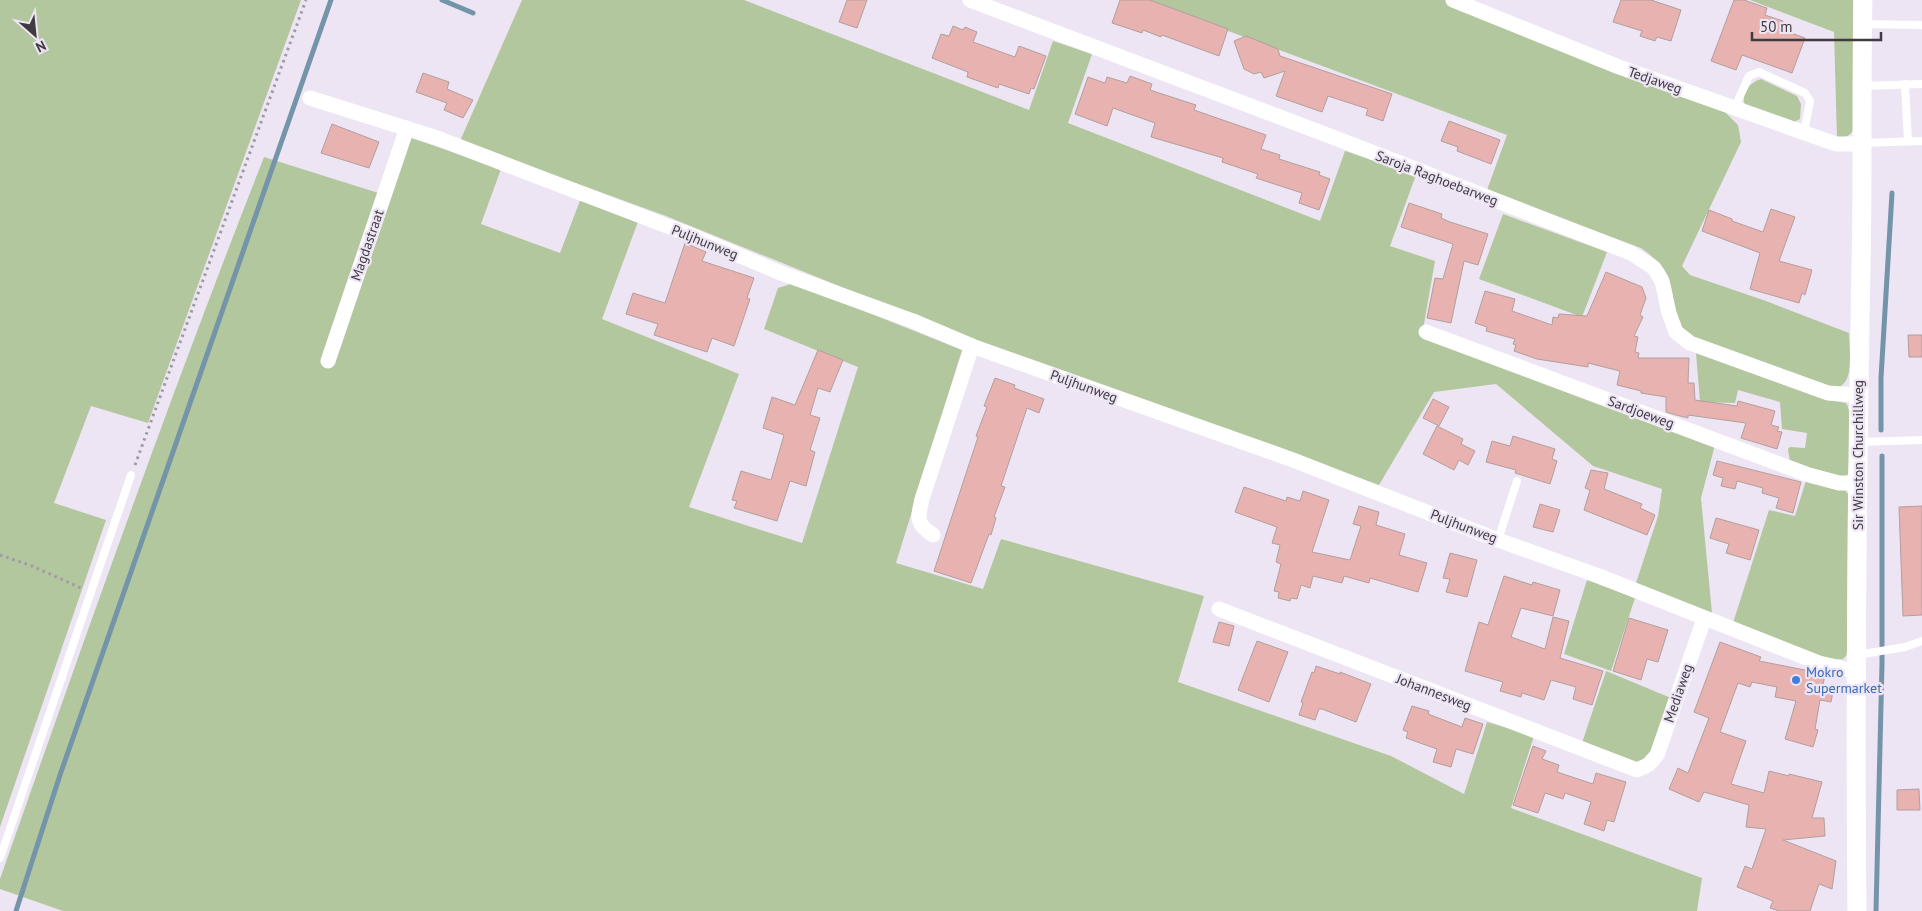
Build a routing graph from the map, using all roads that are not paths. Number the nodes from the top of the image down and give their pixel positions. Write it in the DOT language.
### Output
graph roads {
  1 [pos="970,0"];
  2 [pos="1453,0"];
  3 [pos="1863,0"];
  4 [pos="1862,24"];
  5 [pos="1922,25"];
  6 [pos="1905,84"];
  7 [pos="1922,84"];
  8 [pos="1862,86"];
  9 [pos="310,98"];
  10 [pos="1735,107"];
  11 [pos="407,128"];
  12 [pos="1804,132"];
  13 [pos="1922,141"];
  14 [pos="1908,142"];
  15 [pos="1861,144"];
  16 [pos="1426,332"];
  17 [pos="972,346"];
  18 [pos="328,361"];
  19 [pos="1858,395"];
  20 [pos="1922,440"];
  21 [pos="1858,442"];
  22 [pos="131,476"];
  23 [pos="1517,480"];
  24 [pos="1858,483"];
  25 [pos="933,534"];
  26 [pos="1498,540"];
  27 [pos="1219,609"];
  28 [pos="1704,619"];
  29 [pos="1922,641"];
  30 [pos="1863,659"];
  31 [pos="1648,765"];
  32 [pos="0,858"];
  33 [pos="1857,911"];
  1 -- 19 [label="street, Saroja Raghoebarweg"];
  2 -- 10 [label="street, Tedjaweg"];
  3 -- 4 [label="street, Sir Winston Churchillweg"];
  4 -- 5 [label="lane"];
  4 -- 8 [label="street, Sir Winston Churchillweg"];
  6 -- 7 [label="lane"];
  6 -- 8 [label="lane"];
  6 -- 14 [label="lane"];
  8 -- 15 [label="street, Sir Winston Churchillweg"];
  9 -- 11 [label="street, Puljhunweg"];
  10 -- 12 [label="street, Tedjaweg"];
  10 -- 12 [label="lane"];
  11 -- 17 [label="street, Puljhunweg"];
  11 -- 18 [label="street, Magdastraat"];
  12 -- 15 [label="street, Tedjaweg"];
  13 -- 14 [label="lane"];
  14 -- 15 [label="lane"];
  15 -- 19 [label="street, Sir Winston Churchillweg"];
  16 -- 24 [label="street, Sardjoeweg"];
  17 -- 25 [label="street"];
  17 -- 26 [label="street, Puljhunweg"];
  19 -- 21 [label="street, Sir Winston Churchillweg"];
  20 -- 21 [label="lane"];
  21 -- 24 [label="street, Sir Winston Churchillweg"];
  22 -- 32 [label="lane"];
  23 -- 26 [label="lane"];
  24 -- 30 [label="street, Sir Winston Churchillweg"];
  26 -- 28 [label="street, Puljhunweg"];
  27 -- 31 [label="street, Johannesweg"];
  28 -- 30 [label="street, Puljhunweg"];
  28 -- 31 [label="street, Mediaweg"];
  29 -- 30 [label="lane"];
  30 -- 33 [label="street, Sir Winston Churchillweg"];
}
